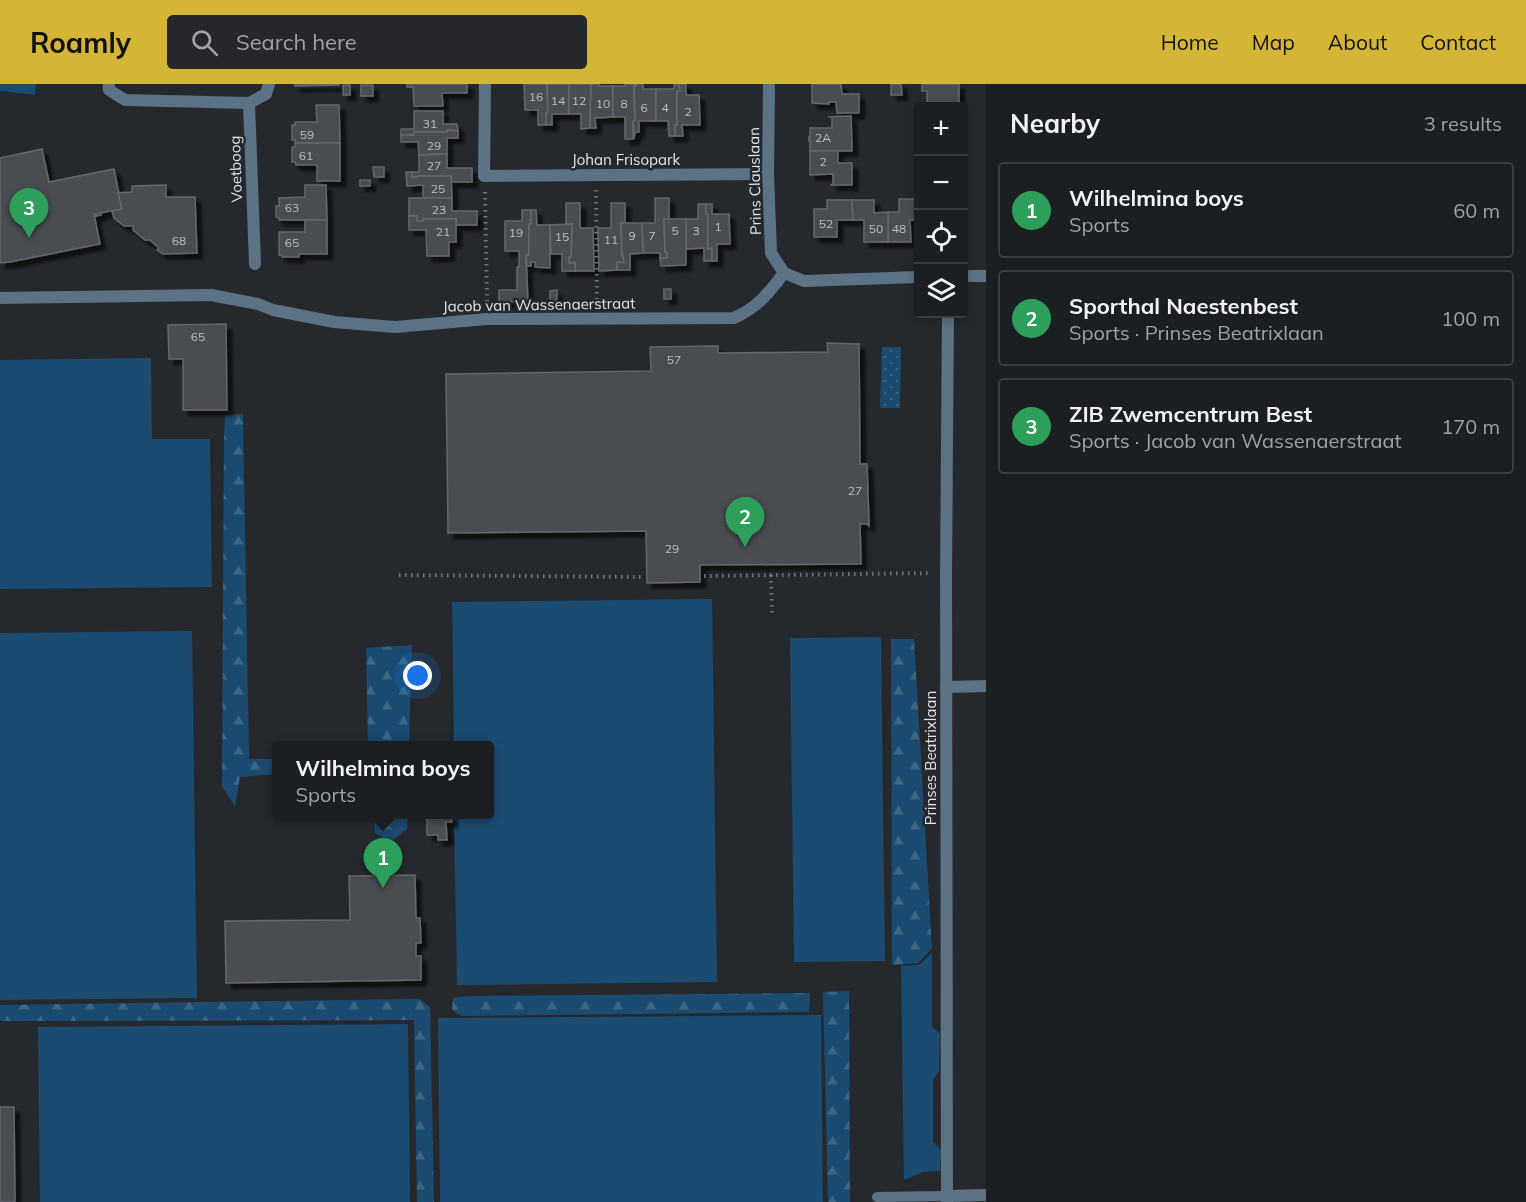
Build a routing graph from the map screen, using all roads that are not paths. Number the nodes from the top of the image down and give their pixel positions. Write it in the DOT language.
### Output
graph roads {
  1 [pos="109,84"];
  2 [pos="269,84"];
  3 [pos="485,84"];
  4 [pos="769,84"];
  5 [pos="249,103"];
  6 [pos="768,174"];
  7 [pos="255,264"];
  8 [pos="784,273"];
  9 [pos="968,276"];
  10 [pos="986,276"];
  11 [pos="914,277"];
  12 [pos="0,298"];
  13 [pos="948,318"];
  14 [pos="946,687"];
  15 [pos="986,687"];
  16 [pos="986,1195"];
  17 [pos="877,1197"];
  18 [pos="947,1199"];
  1 -- 5 [label="street"];
  2 -- 5 [label="street"];
  3 -- 6 [label="street, Johan Frisopark"];
  4 -- 6 [label="street, Prins Clauslaan"];
  5 -- 7 [label="street, Voetboog"];
  6 -- 8 [label="street, Prins Clauslaan"];
  8 -- 11 [label="street"];
  8 -- 12 [label="street, Jacob van Wassenaerstraat"];
  9 -- 10 [label="street"];
  13 -- 14 [label="street, Prinses Beatrixlaan"];
  14 -- 15 [label="street"];
  14 -- 18 [label="street, Prinses Beatrixlaan"];
  16 -- 18 [label="street"];
  17 -- 18 [label="lane"];
}
